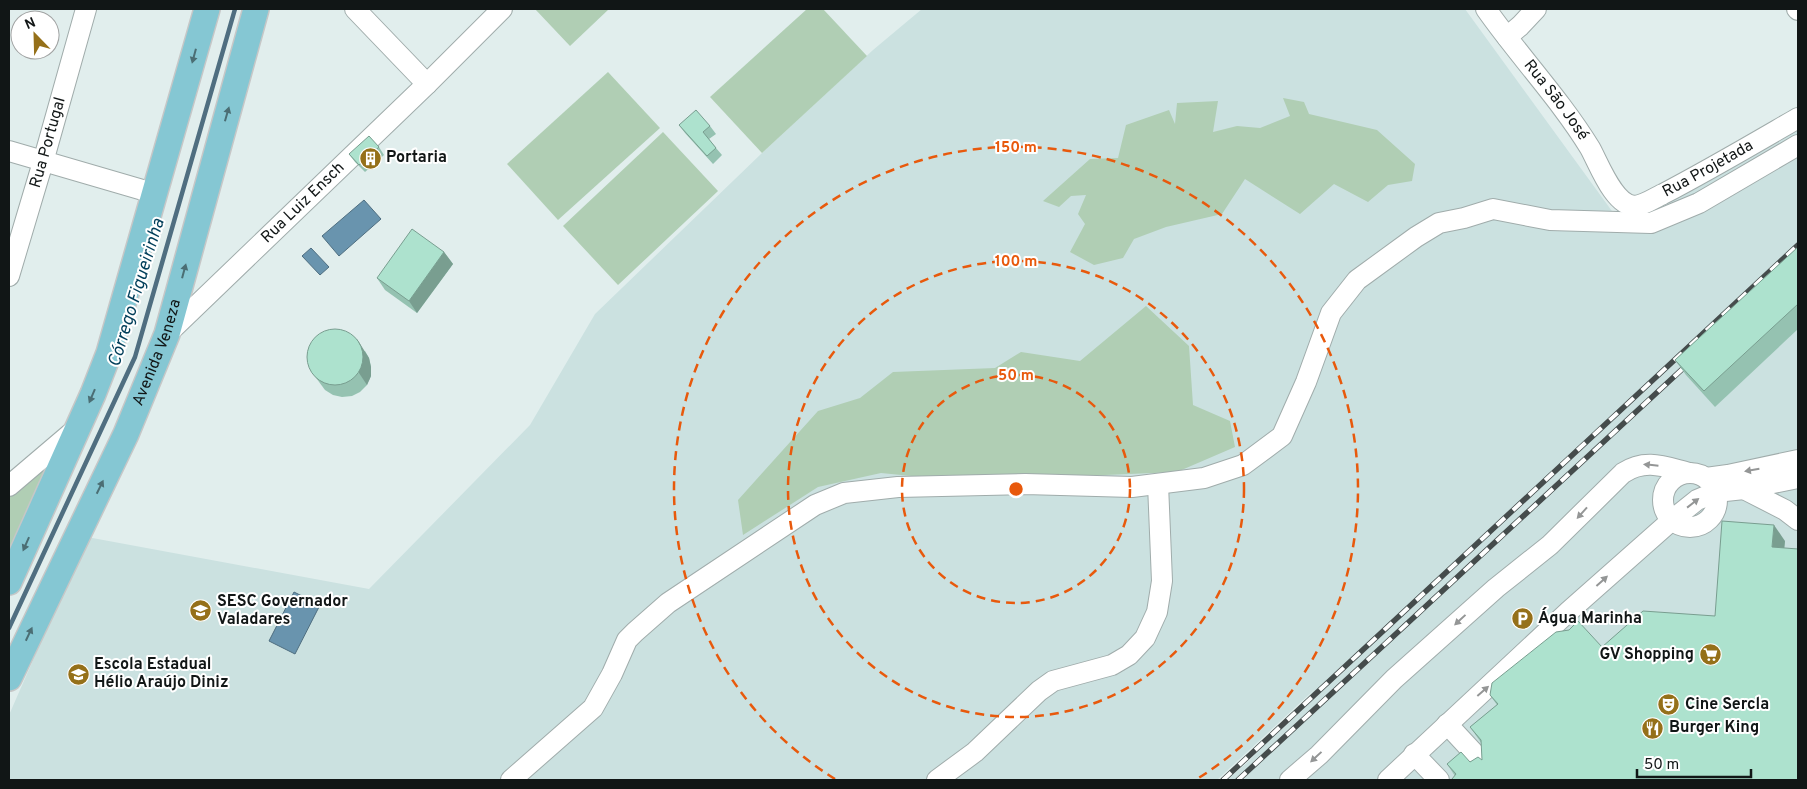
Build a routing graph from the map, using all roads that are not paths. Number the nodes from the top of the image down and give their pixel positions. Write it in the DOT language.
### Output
graph roads {
  1 [pos="86,9"];
  2 [pos="207,9"];
  3 [pos="256,9"];
  4 [pos="354,9"];
  5 [pos="502,9"];
  6 [pos="1486,9"];
  7 [pos="1536,9"];
  8 [pos="1507,37"];
  9 [pos="427,84"];
  10 [pos="1798,118"];
  11 [pos="1798,145"];
  12 [pos="9,151"];
  13 [pos="43,162"];
  14 [pos="153,193"];
  15 [pos="1617,196"];
  16 [pos="9,276"];
  17 [pos="167,334"];
  18 [pos="78,428"];
  19 [pos="1798,460"];
  20 [pos="1798,478"];
  21 [pos="1704,481"];
  22 [pos="1158,484"];
  23 [pos="9,486"];
  24 [pos="1744,489"];
  25 [pos="1672,520"];
  26 [pos="1798,520"];
  27 [pos="9,582"];
  28 [pos="9,678"];
  29 [pos="1447,724"];
  30 [pos="1414,754"];
  31 [pos="510,780"];
  32 [pos="937,780"];
  33 [pos="1290,780"];
  34 [pos="1388,780"];
  35 [pos="1440,780"];
  36 [pos="1470,780"];
  1 -- 13 [label="street, Rua Portugal"];
  2 -- 14 [label="main road, one-way"];
  17 -- 3 [label="main road, Avenida Veneza, one-way"];
  4 -- 9 [label="street"];
  5 -- 9 [label="street, Rua Luiz Ensch"];
  6 -- 8 [label="street, Rua São José"];
  7 -- 8 [label="street"];
  8 -- 15 [label="street, Rua São José"];
  9 -- 17 [label="street, Rua Luiz Ensch"];
  10 -- 15 [label="street, Rua Projetada"];
  11 -- 22 [label="street"];
  12 -- 13 [label="street"];
  13 -- 14 [label="street"];
  13 -- 16 [label="street, Rua Portugal"];
  14 -- 18 [label="main road, one-way"];
  28 -- 17 [label="main road, Avenida Veneza, one-way"];
  18 -- 23 [label="street"];
  18 -- 27 [label="main road, one-way"];
  19 -- 21 [label="street, one-way"];
  20 -- 24 [label="street"];
  21 -- 24 [label="street"];
  21 -- 25 [label="street"];
  25 -- 21 [label="street, one-way"];
  21 -- 33 [label="street, one-way"];
  22 -- 31 [label="street"];
  22 -- 32 [label="street"];
  24 -- 26 [label="street"];
  29 -- 25 [label="street, one-way"];
  29 -- 30 [label="street"];
  29 -- 36 [label="street"];
  30 -- 34 [label="street"];
  30 -- 35 [label="street"];
}
